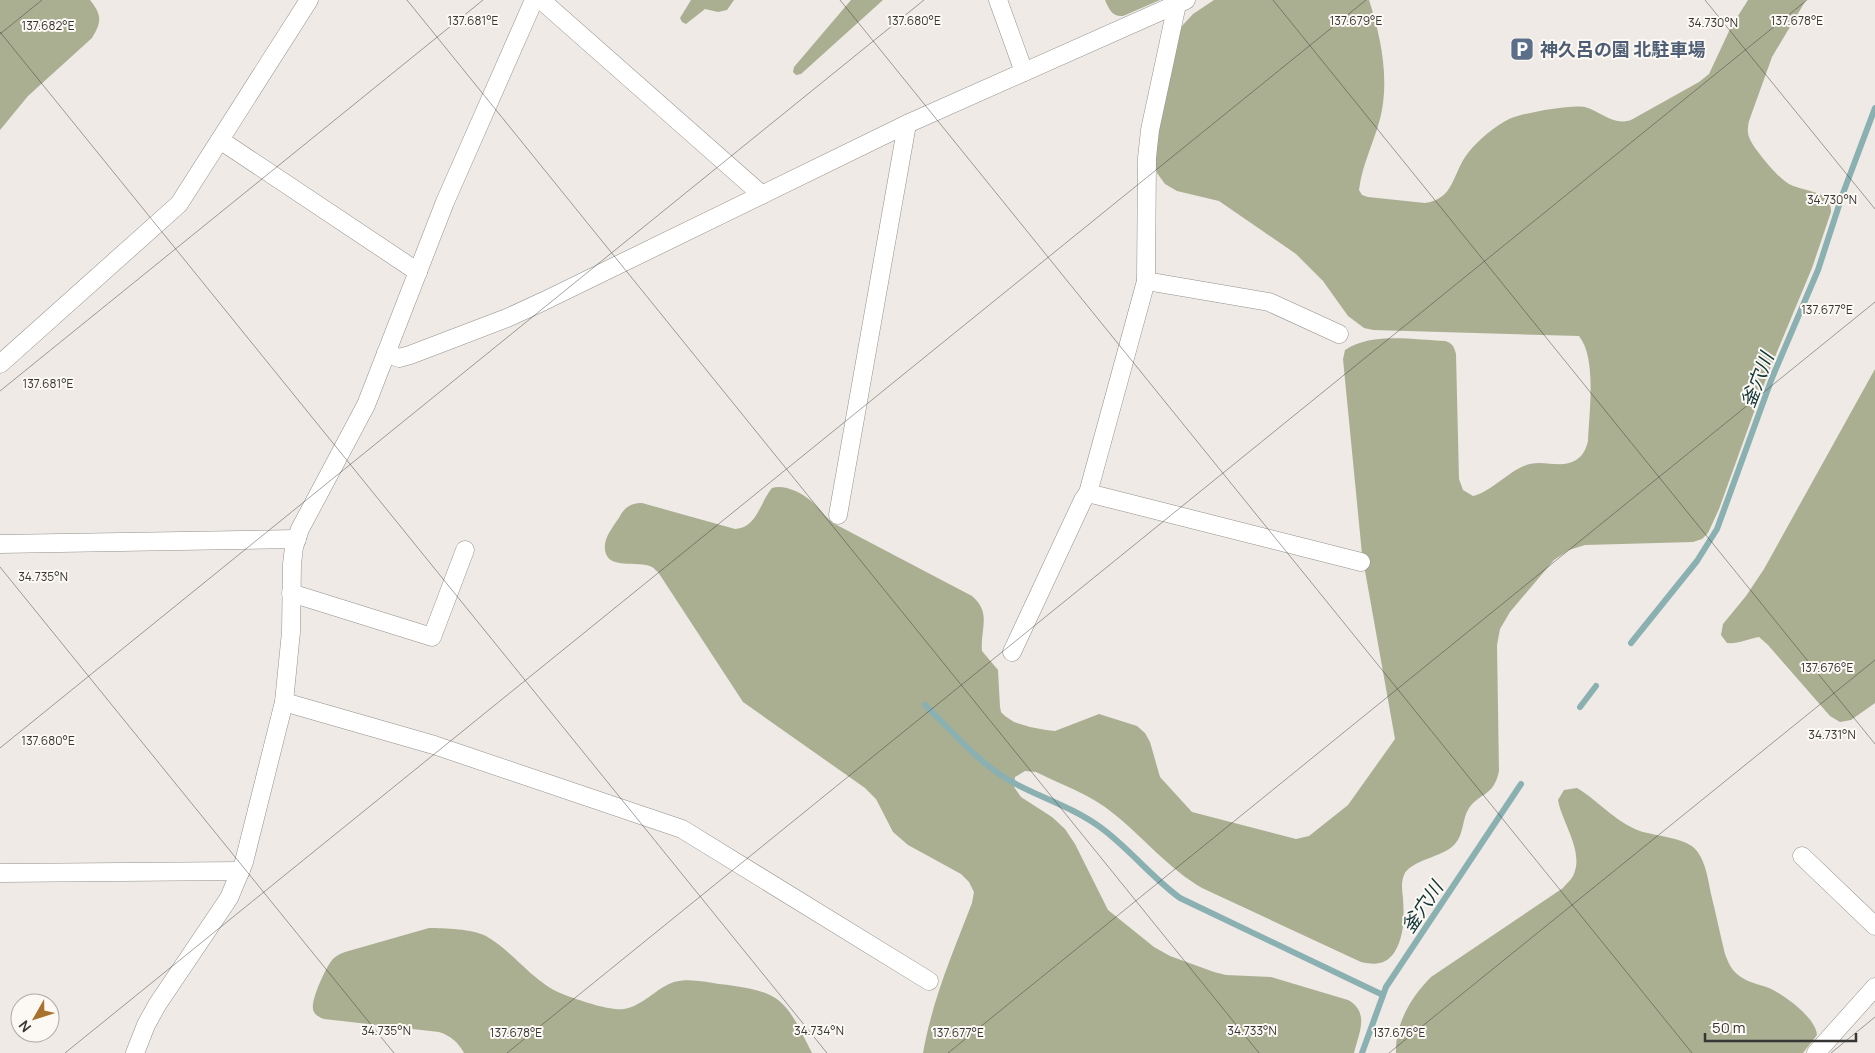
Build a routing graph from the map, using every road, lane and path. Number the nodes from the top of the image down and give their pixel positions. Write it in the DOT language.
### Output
graph roads {
  1 [pos="309,0"];
  2 [pos="534,0"];
  3 [pos="541,0"];
  4 [pos="998,0"];
  5 [pos="1182,2"];
  6 [pos="1024,72"];
  7 [pos="907,124"];
  8 [pos="220,140"];
  9 [pos="762,195"];
  10 [pos="418,272"];
  11 [pos="1146,281"];
  12 [pos="1339,334"];
  13 [pos="386,353"];
  14 [pos="0,364"];
  15 [pos="1088,493"];
  16 [pos="838,515"];
  17 [pos="297,539"];
  18 [pos="0,544"];
  19 [pos="465,550"];
  20 [pos="1361,562"];
  21 [pos="291,593"];
  22 [pos="1012,652"];
  23 [pos="284,702"];
  24 [pos="1802,856"];
  25 [pos="242,871"];
  26 [pos="0,874"];
  27 [pos="1875,926"];
  28 [pos="929,981"];
  29 [pos="1875,987"];
  30 [pos="135,1053"];
  31 [pos="1816,1053"];
  1 -- 8 [label="street"];
  2 -- 10 [label="street"];
  3 -- 9 [label="street"];
  4 -- 6 [label="street"];
  5 -- 6 [label="street"];
  5 -- 11 [label="street"];
  6 -- 7 [label="street"];
  7 -- 9 [label="street"];
  7 -- 16 [label="street"];
  8 -- 10 [label="street"];
  8 -- 14 [label="street"];
  9 -- 13 [label="street"];
  10 -- 13 [label="street"];
  11 -- 12 [label="street"];
  11 -- 15 [label="street"];
  13 -- 17 [label="street"];
  15 -- 20 [label="street"];
  15 -- 22 [label="street"];
  17 -- 18 [label="street"];
  17 -- 21 [label="street"];
  19 -- 21 [label="street"];
  21 -- 23 [label="street"];
  23 -- 25 [label="street"];
  23 -- 28 [label="street"];
  24 -- 27 [label="street"];
  25 -- 26 [label="street"];
  25 -- 30 [label="street"];
  29 -- 31 [label="street"];
}
